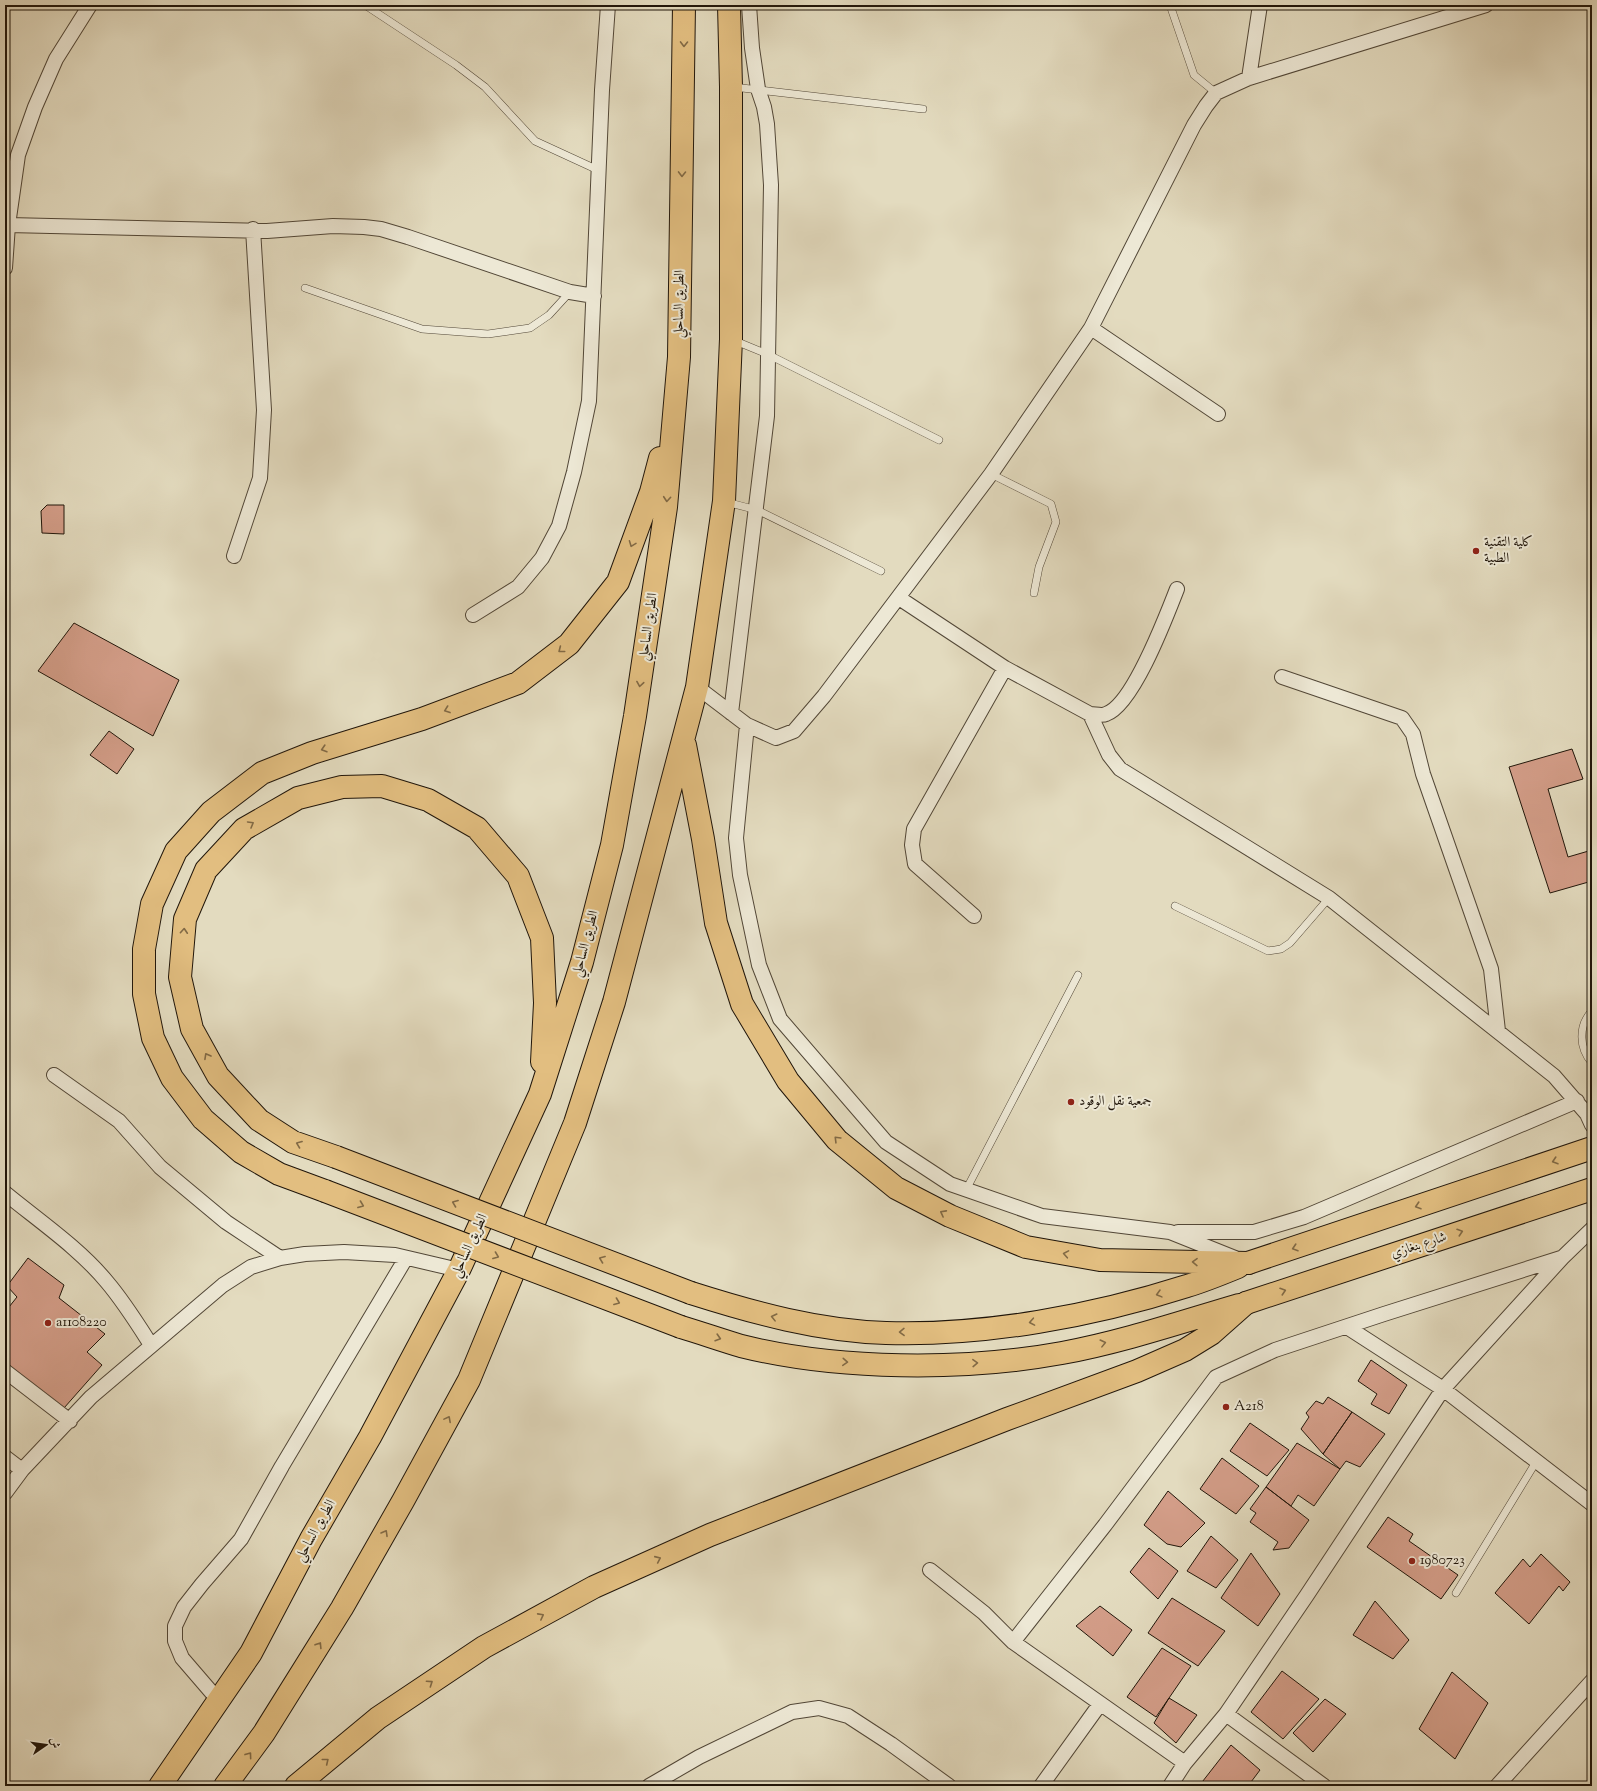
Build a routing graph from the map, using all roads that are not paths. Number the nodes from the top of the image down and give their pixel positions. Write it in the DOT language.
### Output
graph roads {
  1 [pos="90,5"];
  2 [pos="365,5"];
  3 [pos="608,5"];
  4 [pos="684,5"];
  5 [pos="729,5"];
  6 [pos="749,5"];
  7 [pos="1170,5"];
  8 [pos="1260,5"];
  9 [pos="1486,5"];
  10 [pos="1249,78"];
  11 [pos="731,87"];
  12 [pos="758,89"];
  13 [pos="1216,93"];
  14 [pos="923,109"];
  15 [pos="598,170"];
  16 [pos="8,224"];
  17 [pos="253,229"];
  18 [pos="5,268"];
  19 [pos="305,288"];
  20 [pos="570,292"];
  21 [pos="594,296"];
  22 [pos="1091,328"];
  23 [pos="731,339"];
  24 [pos="767,354"];
  25 [pos="679,357"];
  26 [pos="1218,414"];
  27 [pos="939,440"];
  28 [pos="991,474"];
  29 [pos="724,501"];
  30 [pos="757,510"];
  31 [pos="234,556"];
  32 [pos="881,571"];
  33 [pos="1177,590"];
  34 [pos="1034,593"];
  35 [pos="899,598"];
  36 [pos="474,615"];
  37 [pos="1005,668"];
  38 [pos="1282,677"];
  39 [pos="697,687"];
  40 [pos="731,713"];
  41 [pos="1090,714"];
  42 [pos="747,725"];
  43 [pos="684,740"];
  44 [pos="1329,898"];
  45 [pos="1175,906"];
  46 [pos="974,916"];
  47 [pos="1078,974"];
  48 [pos="1592,1011"];
  49 [pos="1498,1031"];
  50 [pos="1592,1063"];
  51 [pos="54,1075"];
  52 [pos="540,1094"];
  53 [pos="1577,1101"];
  54 [pos="1592,1126"];
  55 [pos="1592,1148"];
  56 [pos="1592,1189"];
  57 [pos="966,1190"];
  58 [pos="5,1194"];
  59 [pos="1592,1230"];
  60 [pos="1170,1232"];
  61 [pos="280,1258"];
  62 [pos="406,1258"];
  63 [pos="1562,1258"];
  64 [pos="1248,1263"];
  65 [pos="459,1270"];
  66 [pos="1246,1303"];
  67 [pos="1347,1327"];
  68 [pos="151,1345"];
  69 [pos="5,1371"];
  70 [pos="1443,1389"];
  71 [pos="70,1421"];
  72 [pos="5,1457"];
  73 [pos="1536,1462"];
  74 [pos="22,1470"];
  75 [pos="5,1493"];
  76 [pos="1592,1504"];
  77 [pos="930,1570"];
  78 [pos="1456,1593"];
  79 [pos="1013,1642"];
  80 [pos="1592,1681"];
  81 [pos="219,1701"];
  82 [pos="1100,1704"];
  83 [pos="1226,1714"];
  84 [pos="1185,1763"];
  85 [pos="160,1786"];
  86 [pos="225,1786"];
  87 [pos="296,1786"];
  88 [pos="649,1786"];
  89 [pos="949,1786"];
  90 [pos="1041,1786"];
  91 [pos="1170,1786"];
  92 [pos="1324,1786"];
  93 [pos="1497,1786"];
  1 -- 16 [label="street"];
  2 -- 15 [label="lane"];
  3 -- 15 [label="street"];
  4 -- 25 [label="main road, الطريق الساحلي, one-way"];
  5 -- 11 [label="main road"];
  6 -- 12 [label="street"];
  7 -- 13 [label="lane"];
  8 -- 10 [label="street"];
  9 -- 10 [label="street"];
  10 -- 13 [label="street"];
  11 -- 12 [label="lane"];
  11 -- 23 [label="main road"];
  12 -- 14 [label="lane"];
  12 -- 24 [label="street"];
  13 -- 22 [label="street"];
  15 -- 21 [label="street"];
  16 -- 17 [label="street"];
  16 -- 18 [label="street"];
  17 -- 20 [label="street"];
  17 -- 31 [label="street"];
  19 -- 20 [label="lane"];
  20 -- 21 [label="street"];
  21 -- 36 [label="street"];
  22 -- 26 [label="street"];
  22 -- 28 [label="street"];
  23 -- 24 [label="lane"];
  23 -- 29 [label="main road"];
  24 -- 27 [label="lane"];
  24 -- 30 [label="street"];
  25 -- 52 [label="main road, الطريق الساحلي, one-way"];
  25 -- 66 [label="main road, شارع بنغازي, one-way, bridge"];
  28 -- 34 [label="lane"];
  28 -- 35 [label="street"];
  29 -- 30 [label="lane"];
  29 -- 39 [label="main road"];
  30 -- 32 [label="lane"];
  30 -- 40 [label="street"];
  33 -- 41 [label="street"];
  35 -- 37 [label="street"];
  35 -- 42 [label="street"];
  37 -- 41 [label="street"];
  37 -- 46 [label="street"];
  38 -- 49 [label="street"];
  39 -- 40 [label="street"];
  39 -- 43 [label="main road"];
  40 -- 42 [label="street"];
  41 -- 44 [label="street"];
  42 -- 57 [label="street"];
  64 -- 43 [label="main road, one-way"];
  86 -- 43 [label="main road, one-way"];
  44 -- 45 [label="lane"];
  44 -- 49 [label="street"];
  47 -- 57 [label="lane"];
  48 -- 50 [label="lane"];
  49 -- 53 [label="street"];
  51 -- 61 [label="street"];
  64 -- 52 [label="main road, one-way, bridge"];
  52 -- 65 [label="main road, الطريق الساحلي"];
  53 -- 54 [label="street"];
  53 -- 60 [label="street"];
  55 -- 64 [label="main road, one-way"];
  66 -- 56 [label="main road, شارع بنغازي, one-way"];
  57 -- 60 [label="street"];
  58 -- 68 [label="street"];
  59 -- 63 [label="street"];
  60 -- 64 [label="street"];
  61 -- 62 [label="street"];
  61 -- 68 [label="street"];
  62 -- 65 [label="street"];
  62 -- 81 [label="street"];
  63 -- 67 [label="street"];
  63 -- 70 [label="street"];
  65 -- 81 [label="main road, الطريق الساحلي"];
  87 -- 66 [label="main road, one-way"];
  67 -- 70 [label="street"];
  67 -- 79 [label="street"];
  68 -- 71 [label="street"];
  69 -- 71 [label="street"];
  70 -- 73 [label="street"];
  70 -- 83 [label="street"];
  71 -- 74 [label="street"];
  72 -- 74 [label="street"];
  73 -- 76 [label="street"];
  73 -- 78 [label="lane"];
  74 -- 75 [label="street"];
  77 -- 79 [label="street"];
  79 -- 82 [label="street"];
  80 -- 93 [label="street"];
  81 -- 85 [label="main road, الطريق الساحلي"];
  82 -- 84 [label="street"];
  82 -- 90 [label="street"];
  83 -- 84 [label="street"];
  83 -- 92 [label="street"];
  84 -- 91 [label="street"];
  88 -- 89 [label="street"];
}
